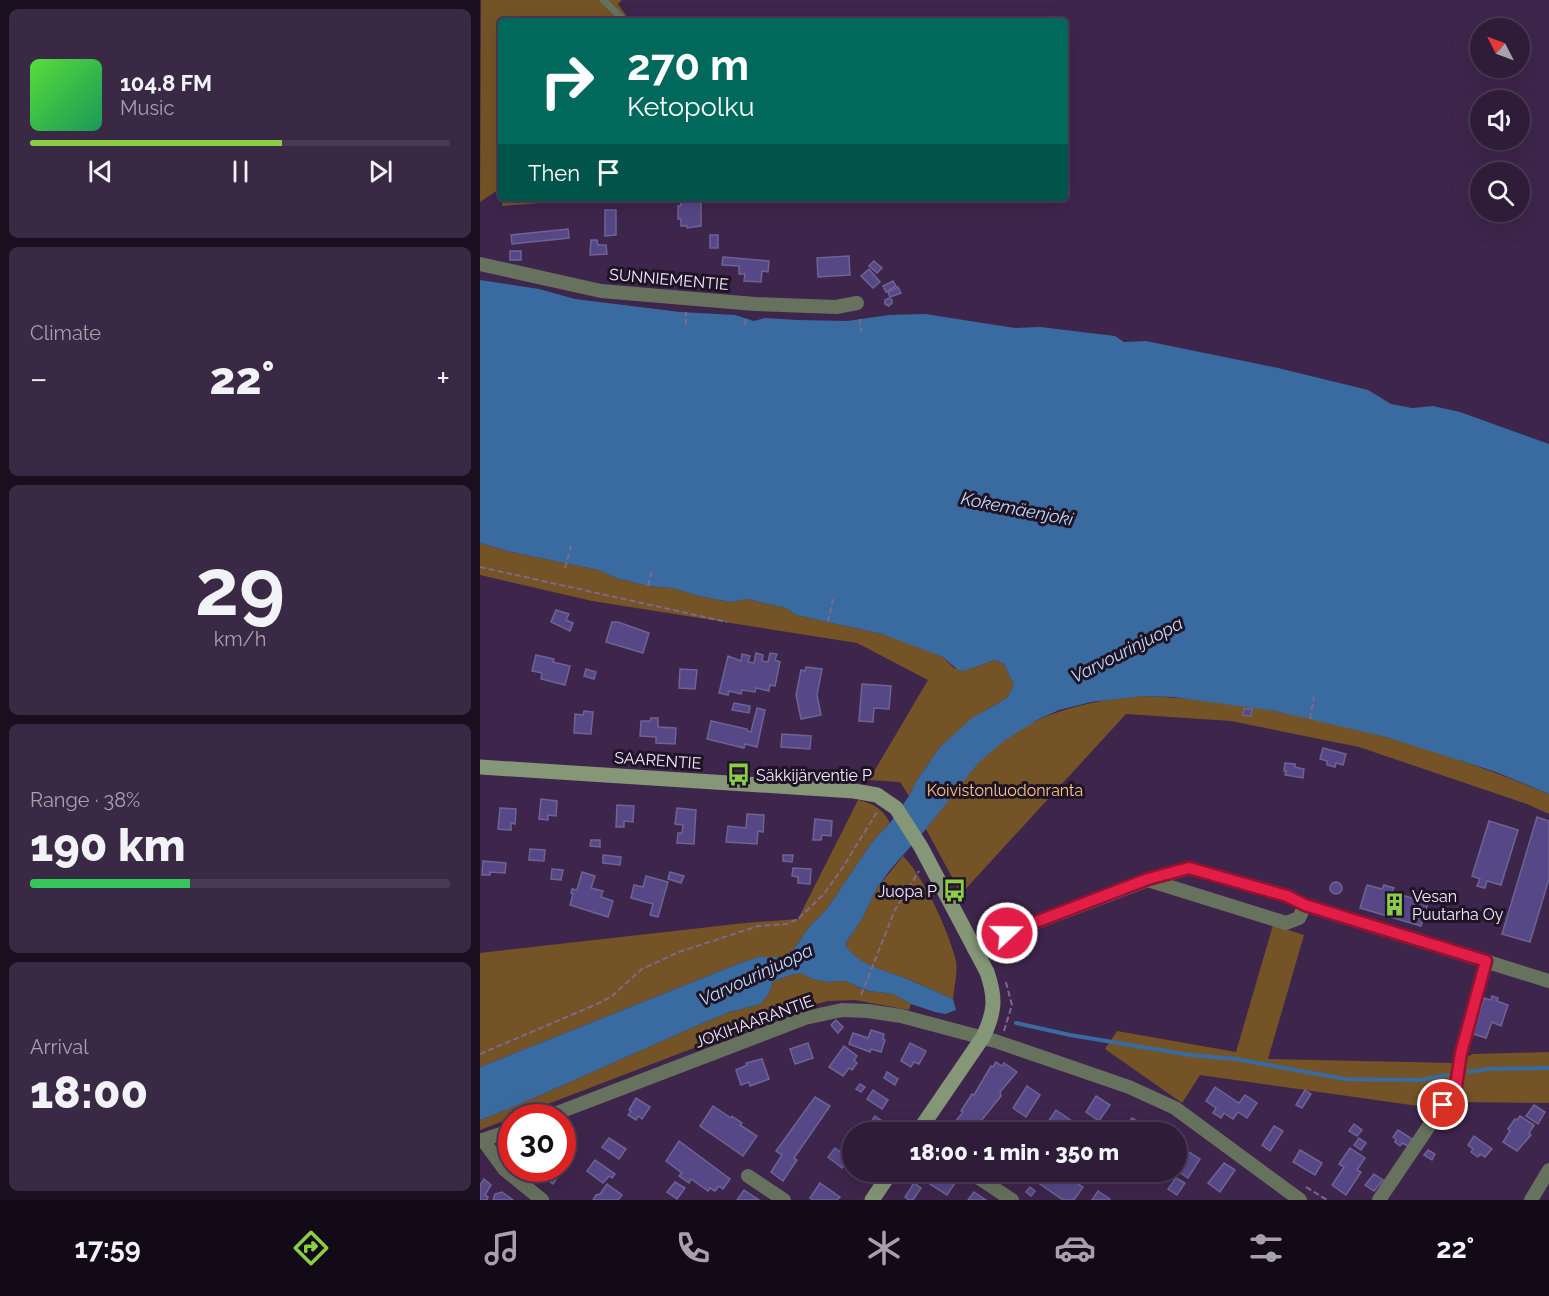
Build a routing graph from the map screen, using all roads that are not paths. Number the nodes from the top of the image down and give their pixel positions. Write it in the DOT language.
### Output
graph roads {
  1 [pos="603,0"];
  2 [pos="622,18"];
  3 [pos="480,264"];
  4 [pos="857,303"];
  5 [pos="480,767"];
  6 [pos="1148,879"];
  7 [pos="1305,905"];
  8 [pos="975,949"];
  9 [pos="1486,961"];
  10 [pos="1549,981"];
  11 [pos="989,1039"];
  12 [pos="576,1106"];
  13 [pos="926,1122"];
  14 [pos="498,1135"];
  15 [pos="482,1141"];
  16 [pos="1549,1170"];
  17 [pos="748,1176"];
  18 [pos="884,1182"];
  19 [pos="985,1182"];
  20 [pos="1545,1185"];
  21 [pos="542,1200"];
  22 [pos="784,1200"];
  23 [pos="872,1200"];
  24 [pos="1012,1200"];
  25 [pos="1300,1200"];
  26 [pos="1379,1200"];
  27 [pos="1530,1200"];
  1 -- 2 [label="lane"];
  3 -- 4 [label="street, SUNNIEMENTIE"];
  5 -- 8 [label="street, SAARENTIE"];
  6 -- 7 [label="street"];
  6 -- 7 [label="street"];
  6 -- 8 [label="street"];
  7 -- 9 [label="street"];
  8 -- 11 [label="street"];
  9 -- 10 [label="street"];
  9 -- 26 [label="street"];
  11 -- 12 [label="street, JOKIHAARANTIE"];
  11 -- 13 [label="street"];
  11 -- 25 [label="street, JOKIHAARANTIE"];
  14 -- 15 [label="street"];
  15 -- 21 [label="street"];
  16 -- 20 [label="street"];
  17 -- 22 [label="street"];
  18 -- 23 [label="street"];
  19 -- 24 [label="street"];
  20 -- 27 [label="street"];
}
